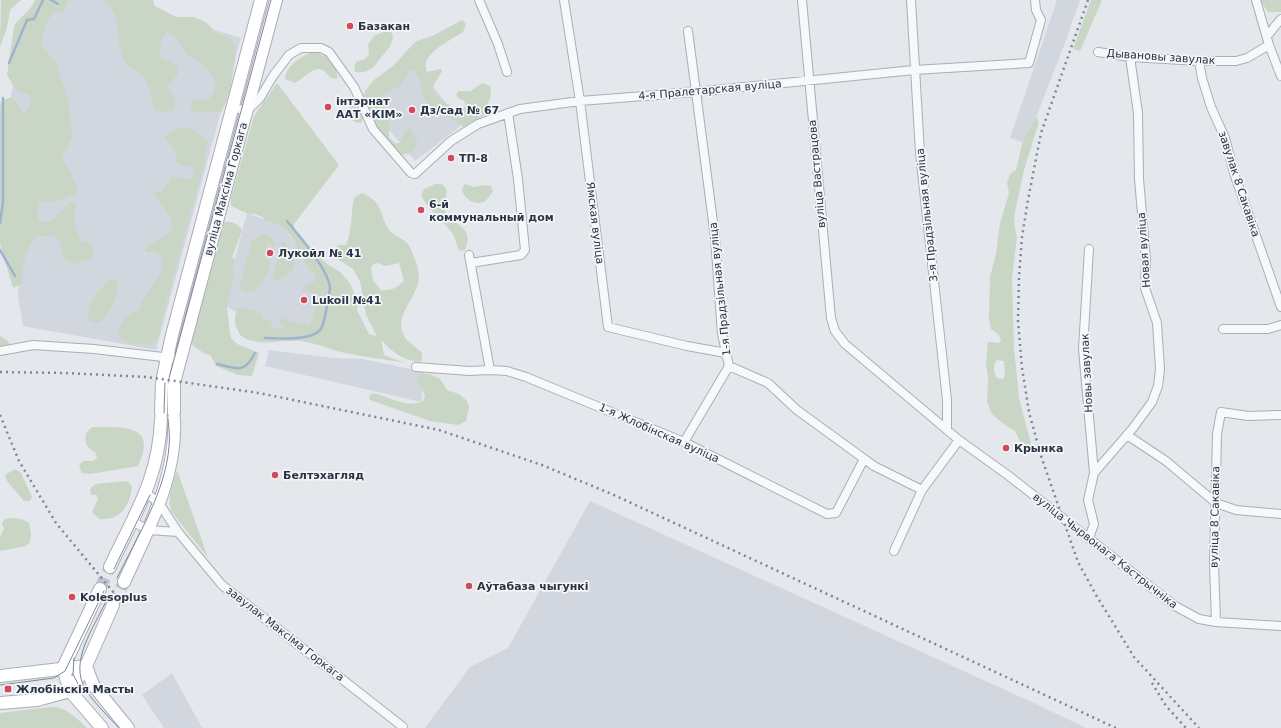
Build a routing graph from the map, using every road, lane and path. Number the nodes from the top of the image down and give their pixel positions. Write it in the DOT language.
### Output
graph roads {
  1 [pos="261,0"];
  2 [pos="276,0"];
  3 [pos="479,0"];
  4 [pos="564,0"];
  5 [pos="802,0"];
  6 [pos="911,0"];
  7 [pos="1035,0"];
  8 [pos="1256,0"];
  9 [pos="1281,19"];
  10 [pos="253,27"];
  11 [pos="268,31"];
  12 [pos="688,31"];
  13 [pos="1266,36"];
  14 [pos="1269,45"];
  15 [pos="1098,52"];
  16 [pos="1130,57"];
  17 [pos="1199,61"];
  18 [pos="914,70"];
  19 [pos="507,72"];
  20 [pos="1281,76"];
  21 [pos="809,80"];
  22 [pos="695,92"];
  23 [pos="580,101"];
  24 [pos="232,107"];
  25 [pos="247,111"];
  26 [pos="508,113"];
  27 [pos="227,130"];
  28 [pos="242,133"];
  29 [pos="206,206"];
  30 [pos="221,209"];
  31 [pos="1089,249"];
  32 [pos="1281,307"];
  33 [pos="1281,325"];
  34 [pos="1224,329"];
  35 [pos="0,351"];
  36 [pos="726,353"];
  37 [pos="167,357"];
  38 [pos="180,359"];
  39 [pos="728,366"];
  40 [pos="416,367"];
  41 [pos="490,370"];
  42 [pos="168,381"];
  43 [pos="1281,415"];
  44 [pos="948,430"];
  45 [pos="1127,435"];
  46 [pos="959,440"];
  47 [pos="684,442"];
  48 [pos="864,459"];
  49 [pos="1094,473"];
  50 [pos="922,490"];
  51 [pos="146,493"];
  52 [pos="159,503"];
  53 [pos="1216,503"];
  54 [pos="1281,514"];
  55 [pos="132,521"];
  56 [pos="148,530"];
  57 [pos="178,532"];
  58 [pos="1089,538"];
  59 [pos="894,551"];
  60 [pos="110,567"];
  61 [pos="124,582"];
  62 [pos="100,589"];
  63 [pos="113,605"];
  64 [pos="1216,622"];
  65 [pos="1281,626"];
  66 [pos="86,666"];
  67 [pos="63,668"];
  68 [pos="0,676"];
  69 [pos="70,691"];
  70 [pos="0,703"];
  71 [pos="403,727"];
  72 [pos="102,728"];
  73 [pos="128,728"];
  1 -- 10 [label="main road, вуліца Максіма Горкага"];
  2 -- 11 [label="main road, вуліца Максіма Горкага"];
  3 -- 19 [label="street"];
  4 -- 23 [label="street, Ямская вуліца"];
  5 -- 21 [label="street, вуліца Вастрацова"];
  6 -- 18 [label="street, 3-я Прадзільная вуліца"];
  7 -- 18 [label="street, 4-я Пралетарская вуліца"];
  8 -- 13 [label="street"];
  9 -- 13 [label="street"];
  10 -- 11 [label="street"];
  10 -- 24 [label="main road, вуліца Максіма Горкага"];
  11 -- 25 [label="main road, вуліца Максіма Горкага"];
  12 -- 22 [label="street, 1-я Прадзільная вуліца"];
  13 -- 14 [label="street"];
  14 -- 17 [label="street, Дывановы завулак"];
  14 -- 20 [label="street"];
  15 -- 16 [label="street, Дывановы завулак"];
  16 -- 17 [label="street, Дывановы завулак"];
  16 -- 45 [label="street, Новая вуліца"];
  17 -- 32 [label="street, завулак 8 Сакавіка"];
  18 -- 21 [label="street, 4-я Пралетарская вуліца"];
  18 -- 44 [label="street, 3-я Прадзільная вуліца"];
  21 -- 22 [label="street, 4-я Пралетарская вуліца"];
  21 -- 44 [label="street, вуліца Вастрацова"];
  22 -- 23 [label="street, 4-я Пралетарская вуліца"];
  22 -- 36 [label="street, 1-я Прадзільная вуліца"];
  23 -- 26 [label="street, 4-я Пралетарская вуліца"];
  23 -- 36 [label="street, Ямская вуліца"];
  24 -- 25 [label="street"];
  24 -- 27 [label="main road, вуліца Максіма Горкага"];
  25 -- 26 [label="street, 4-я Пралетарская вуліца"];
  25 -- 28 [label="main road, вуліца Максіма Горкага"];
  26 -- 41 [label="street"];
  27 -- 28 [label="street"];
  27 -- 29 [label="main road, вуліца Максіма Горкага"];
  28 -- 30 [label="main road, вуліца Максіма Горкага"];
  29 -- 30 [label="street"];
  29 -- 37 [label="main road, вуліца Максіма Горкага"];
  30 -- 38 [label="main road, вуліца Максіма Горкага"];
  31 -- 49 [label="street, Новы завулак"];
  33 -- 34 [label="street"];
  35 -- 37 [label="street"];
  36 -- 39 [label="street, 1-я Прадзільная вуліца"];
  37 -- 38 [label="street"];
  37 -- 42 [label="main road, вуліца Максіма Горкага"];
  38 -- 42 [label="main road, вуліца Максіма Горкага"];
  39 -- 47 [label="street"];
  39 -- 48 [label="street, 1-я Прадзільная вуліца"];
  40 -- 41 [label="street, 1-я Жлобінская вуліца"];
  41 -- 47 [label="street, 1-я Жлобінская вуліца"];
  42 -- 51 [label="main road, вуліца Максіма Горкага"];
  42 -- 52 [label="main road, вуліца Максіма Горкага"];
  43 -- 53 [label="street, вуліца 8 Сакавіка"];
  44 -- 46 [label="street, вуліца Чырвонага Кастрычніка"];
  45 -- 49 [label="street, Новая вуліца"];
  45 -- 53 [label="street"];
  46 -- 50 [label="street"];
  46 -- 58 [label="street, вуліца Чырвонага Кастрычніка"];
  47 -- 48 [label="street, 1-я Жлобінская вуліца"];
  48 -- 50 [label="street, 1-я Прадзільная вуліца"];
  49 -- 58 [label="street, Новая вуліца"];
  50 -- 59 [label="street"];
  51 -- 52 [label="street, завулак Максіма Горкага"];
  51 -- 55 [label="main road, вуліца Максіма Горкага"];
  52 -- 56 [label="main road, вуліца Максіма Горкага"];
  52 -- 57 [label="street, завулак Максіма Горкага"];
  53 -- 54 [label="street"];
  53 -- 64 [label="street, вуліца 8 Сакавіка"];
  55 -- 56 [label="street"];
  55 -- 60 [label="main road, вуліца Максіма Горкага"];
  56 -- 57 [label="street"];
  56 -- 61 [label="main road, вуліца Максіма Горкага"];
  57 -- 71 [label="street, завулак Максіма Горкага"];
  58 -- 64 [label="street, вуліца Чырвонага Кастрычніка"];
  62 -- 67 [label="main road"];
  63 -- 66 [label="main road"];
  64 -- 65 [label="street, вуліца Чырвонага Кастрычніка"];
  66 -- 67 [label="main road"];
  66 -- 69 [label="main road"];
  66 -- 73 [label="main road"];
  67 -- 68 [label="main road"];
  67 -- 69 [label="main road"];
  69 -- 70 [label="main road"];
  69 -- 72 [label="main road"];
}
